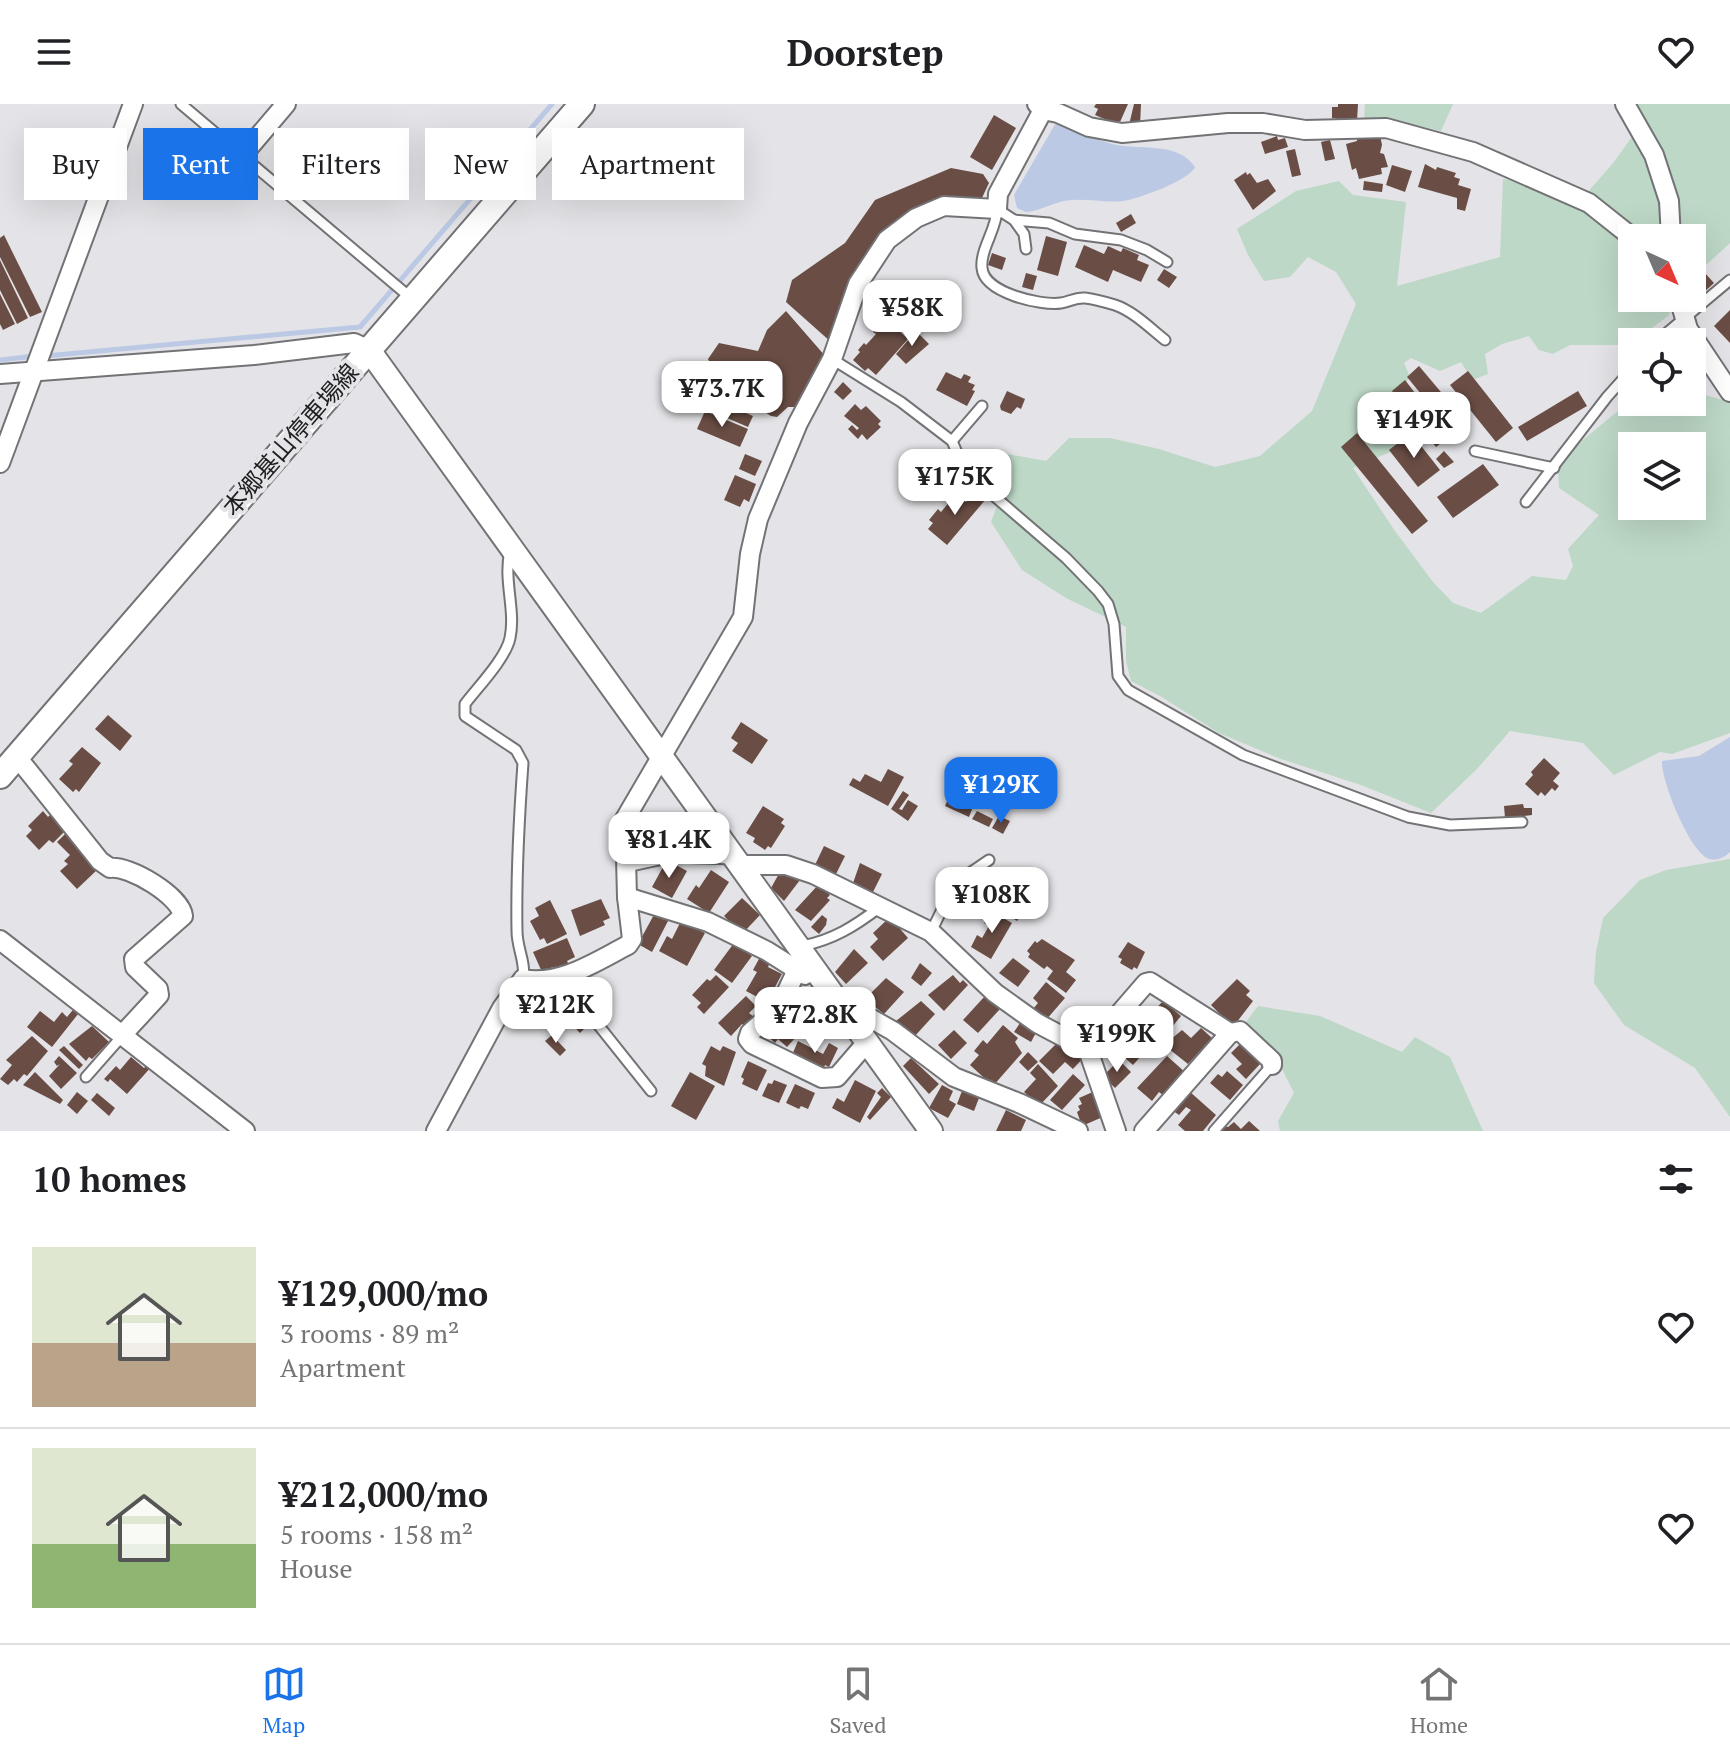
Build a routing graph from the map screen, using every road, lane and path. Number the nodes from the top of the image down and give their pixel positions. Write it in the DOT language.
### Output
graph roads {
  1 [pos="133,104"];
  2 [pos="181,104"];
  3 [pos="286,104"];
  4 [pos="582,104"];
  5 [pos="1625,104"];
  6 [pos="1040,107"];
  7 [pos="208,128"];
  8 [pos="258,137"];
  9 [pos="258,171"];
  10 [pos="997,209"];
  11 [pos="1014,220"];
  12 [pos="1670,224"];
  13 [pos="1618,226"];
  14 [pos="1026,249"];
  15 [pos="1167,262"];
  16 [pos="1730,280"];
  17 [pos="414,300"];
  18 [pos="1683,312"];
  19 [pos="1685,318"];
  20 [pos="1673,328"];
  21 [pos="1165,340"];
  22 [pos="369,350"];
  23 [pos="832,359"];
  24 [pos="35,370"];
  25 [pos="0,374"];
  26 [pos="1618,385"];
  27 [pos="1730,392"];
  28 [pos="982,406"];
  29 [pos="952,441"];
  30 [pos="1475,451"];
  31 [pos="0,463"];
  32 [pos="1554,468"];
  33 [pos="1526,502"];
  34 [pos="511,548"];
  35 [pos="17,757"];
  36 [pos="662,760"];
  37 [pos="0,776"];
  38 [pos="1522,822"];
  39 [pos="989,860"];
  40 [pos="737,862"];
  41 [pos="626,867"];
  42 [pos="627,897"];
  43 [pos="881,906"];
  44 [pos="931,932"];
  45 [pos="0,940"];
  46 [pos="798,946"];
  47 [pos="796,972"];
  48 [pos="820,976"];
  49 [pos="560,977"];
  50 [pos="523,979"];
  51 [pos="843,1008"];
  52 [pos="1230,1033"];
  53 [pos="123,1034"];
  54 [pos="868,1041"];
  55 [pos="1088,1050"];
  56 [pos="1272,1065"];
  57 [pos="86,1077"];
  58 [pos="651,1091"];
  59 [pos="245,1131"];
  60 [pos="436,1131"];
  61 [pos="931,1131"];
  62 [pos="1078,1131"];
  63 [pos="1116,1131"];
  64 [pos="1144,1131"];
  65 [pos="1214,1131"];
  1 -- 24 [label="street"];
  2 -- 7 [label="lane"];
  3 -- 8 [label="street"];
  4 -- 17 [label="main road, 本郷基山停車場線"];
  5 -- 12 [label="street"];
  6 -- 10 [label="street"];
  6 -- 13 [label="street"];
  9 -- 17 [label="lane"];
  10 -- 11 [label="lane"];
  10 -- 21 [label="lane"];
  10 -- 23 [label="street"];
  11 -- 14 [label="lane"];
  11 -- 15 [label="lane"];
  16 -- 19 [label="lane"];
  17 -- 22 [label="main road, 本郷基山停車場線"];
  18 -- 19 [label="street"];
  19 -- 20 [label="lane"];
  19 -- 27 [label="street"];
  22 -- 24 [label="street"];
  22 -- 34 [label="street"];
  22 -- 35 [label="main road, 本郷基山停車場線"];
  23 -- 29 [label="lane"];
  23 -- 36 [label="street"];
  24 -- 25 [label="street"];
  24 -- 31 [label="street"];
  26 -- 32 [label="lane"];
  28 -- 29 [label="lane"];
  29 -- 38 [label="lane"];
  30 -- 32 [label="lane"];
  32 -- 33 [label="lane"];
  34 -- 36 [label="street"];
  34 -- 50 [label="lane"];
  35 -- 37 [label="main road, 本郷基山停車場線"];
  35 -- 53 [label="street"];
  36 -- 40 [label="street"];
  36 -- 41 [label="street"];
  39 -- 44 [label="lane"];
  40 -- 41 [label="lane"];
  40 -- 43 [label="street"];
  40 -- 46 [label="street"];
  41 -- 42 [label="street"];
  42 -- 47 [label="street"];
  42 -- 49 [label="street"];
  43 -- 44 [label="street"];
  43 -- 46 [label="lane"];
  44 -- 55 [label="street"];
  45 -- 53 [label="street"];
  46 -- 48 [label="street"];
  47 -- 48 [label="street"];
  47 -- 54 [label="street"];
  48 -- 51 [label="street"];
  49 -- 50 [label="street"];
  49 -- 58 [label="lane"];
  50 -- 60 [label="street"];
  51 -- 54 [label="street"];
  51 -- 62 [label="street"];
  52 -- 55 [label="street"];
  52 -- 56 [label="street"];
  52 -- 64 [label="street"];
  53 -- 57 [label="lane"];
  53 -- 59 [label="street"];
  54 -- 61 [label="street"];
  55 -- 63 [label="street"];
  56 -- 65 [label="lane"];
}
